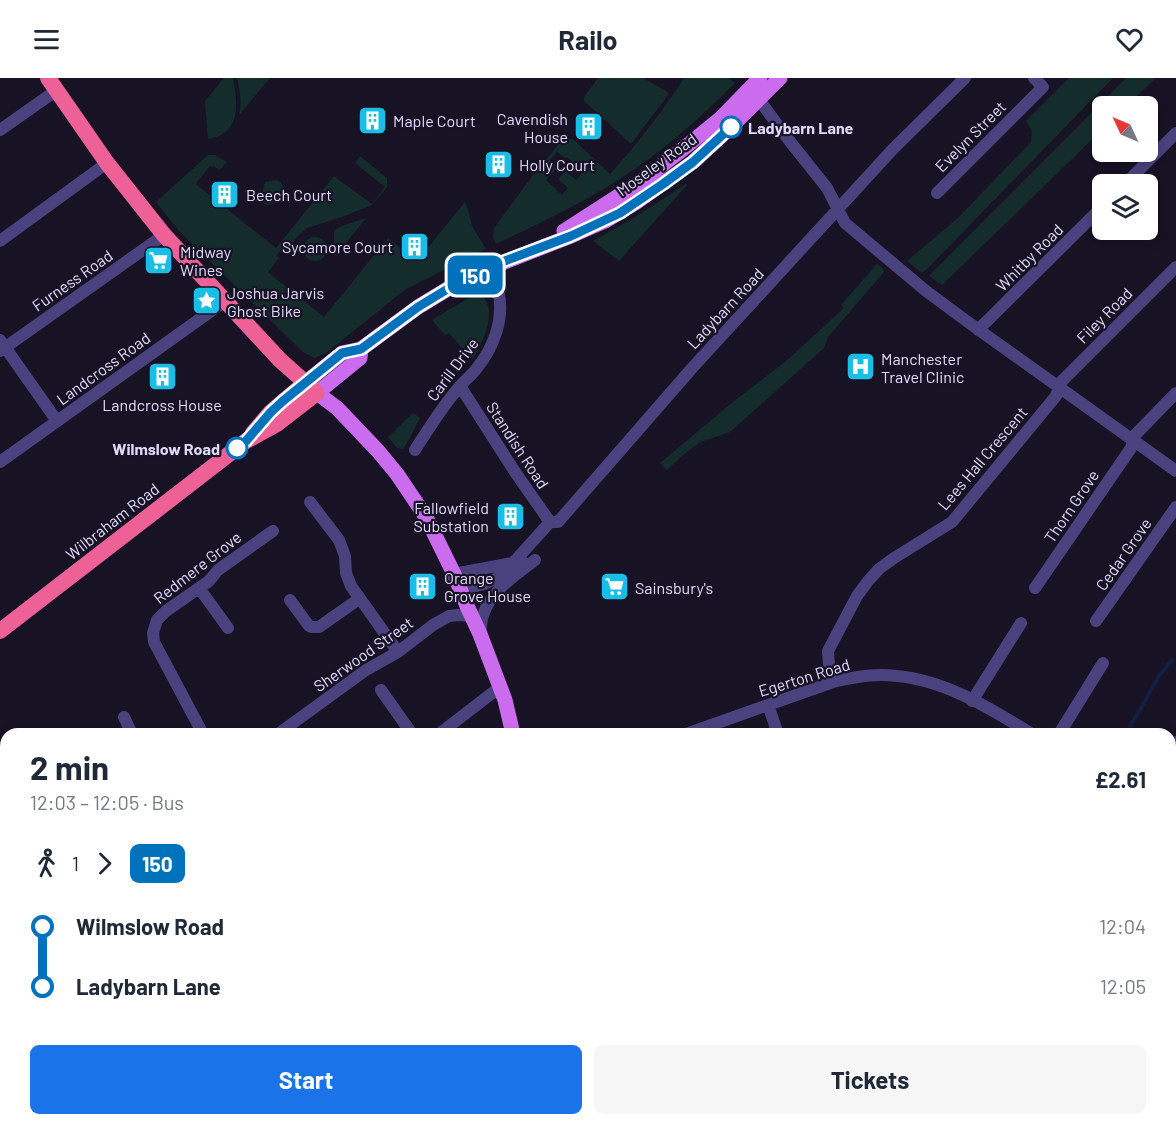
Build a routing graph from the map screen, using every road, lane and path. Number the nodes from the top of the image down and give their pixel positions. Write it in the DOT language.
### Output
graph roads {
  1 [pos="780,78"];
  2 [pos="965,78"];
  3 [pos="1034,78"];
  4 [pos="53,84"];
  5 [pos="756,88"];
  6 [pos="0,130"];
  7 [pos="1176,133"];
  8 [pos="107,164"];
  9 [pos="1135,174"];
  10 [pos="938,193"];
  11 [pos="838,210"];
  12 [pos="1092,217"];
  13 [pos="164,235"];
  14 [pos="0,241"];
  15 [pos="1176,267"];
  16 [pos="488,268"];
  17 [pos="225,301"];
  18 [pos="978,330"];
  19 [pos="2,346"];
  20 [pos="460,386"];
  21 [pos="311,388"];
  22 [pos="1059,388"];
  23 [pos="1176,393"];
  24 [pos="57,421"];
  25 [pos="1134,442"];
  26 [pos="415,450"];
  27 [pos="0,462"];
  28 [pos="1176,471"];
  29 [pos="310,502"];
  30 [pos="1176,507"];
  31 [pos="550,522"];
  32 [pos="273,531"];
  33 [pos="535,560"];
  34 [pos="514,562"];
  35 [pos="454,574"];
  36 [pos="199,588"];
  37 [pos="1035,588"];
  38 [pos="461,590"];
  39 [pos="359,599"];
  40 [pos="290,600"];
  41 [pos="471,616"];
  42 [pos="1096,621"];
  43 [pos="1021,623"];
  44 [pos="228,628"];
  45 [pos="0,631"];
  46 [pos="480,634"];
  47 [pos="398,652"];
  48 [pos="1103,663"];
  49 [pos="833,682"];
  50 [pos="500,687"];
  51 [pos="381,690"];
  52 [pos="972,701"];
  53 [pos="768,705"];
  54 [pos="124,717"];
  55 [pos="129,728"];
  56 [pos="200,728"];
  57 [pos="286,728"];
  58 [pos="408,728"];
  59 [pos="448,728"];
  60 [pos="512,728"];
  61 [pos="703,728"];
  62 [pos="776,728"];
  63 [pos="1021,728"];
  64 [pos="1063,728"];
  1 -- 5 [label="main road, Moseley Road"];
  2 -- 11 [label="street, Ladybarn Road"];
  3 -- 10 [label="street, Evelyn Street"];
  4 -- 6 [label="street"];
  4 -- 8 [label="highway"];
  5 -- 11 [label="street"];
  5 -- 16 [label="main road, Moseley Road"];
  7 -- 9 [label="street"];
  8 -- 13 [label="highway"];
  8 -- 14 [label="street"];
  11 -- 18 [label="street"];
  11 -- 31 [label="street, Ladybarn Road"];
  12 -- 18 [label="street, Whitby Road"];
  13 -- 17 [label="highway"];
  13 -- 19 [label="street, Furness Road"];
  15 -- 22 [label="street, Filey Road"];
  16 -- 20 [label="street, Carill Drive"];
  16 -- 21 [label="main road, Moseley Road"];
  17 -- 21 [label="highway"];
  17 -- 24 [label="street, Landcross Road"];
  18 -- 22 [label="street"];
  19 -- 24 [label="street"];
  20 -- 26 [label="street, Carill Drive"];
  20 -- 31 [label="street, Standish Road"];
  21 -- 35 [label="main road"];
  21 -- 45 [label="highway, Wilbraham Road"];
  22 -- 25 [label="street"];
  22 -- 49 [label="street, Lees Hall Crescent"];
  23 -- 25 [label="street, Thorn Grove"];
  24 -- 27 [label="street, Landcross Road"];
  25 -- 28 [label="street"];
  25 -- 37 [label="street, Thorn Grove"];
  29 -- 39 [label="street"];
  30 -- 42 [label="street, Cedar Grove"];
  31 -- 34 [label="street, Ladybarn Road"];
  32 -- 36 [label="street, Redmere Grove"];
  33 -- 34 [label="street"];
  33 -- 38 [label="street"];
  33 -- 46 [label="street"];
  34 -- 35 [label="street"];
  35 -- 38 [label="main road"];
  36 -- 44 [label="street"];
  36 -- 56 [label="street, Redmere Grove"];
  38 -- 41 [label="main road"];
  39 -- 40 [label="street"];
  39 -- 47 [label="street"];
  41 -- 46 [label="main road"];
  41 -- 47 [label="street, Sherwood Street"];
  43 -- 52 [label="street"];
  46 -- 50 [label="main road"];
  47 -- 57 [label="street, Sherwood Street"];
  48 -- 64 [label="street"];
  49 -- 52 [label="street, Egerton Road"];
  49 -- 53 [label="street, Egerton Road"];
  50 -- 59 [label="street"];
  50 -- 60 [label="main road"];
  51 -- 58 [label="street"];
  52 -- 63 [label="street, Egerton Road"];
  53 -- 61 [label="street, Egerton Road"];
  53 -- 62 [label="street"];
  54 -- 55 [label="street"];
}
